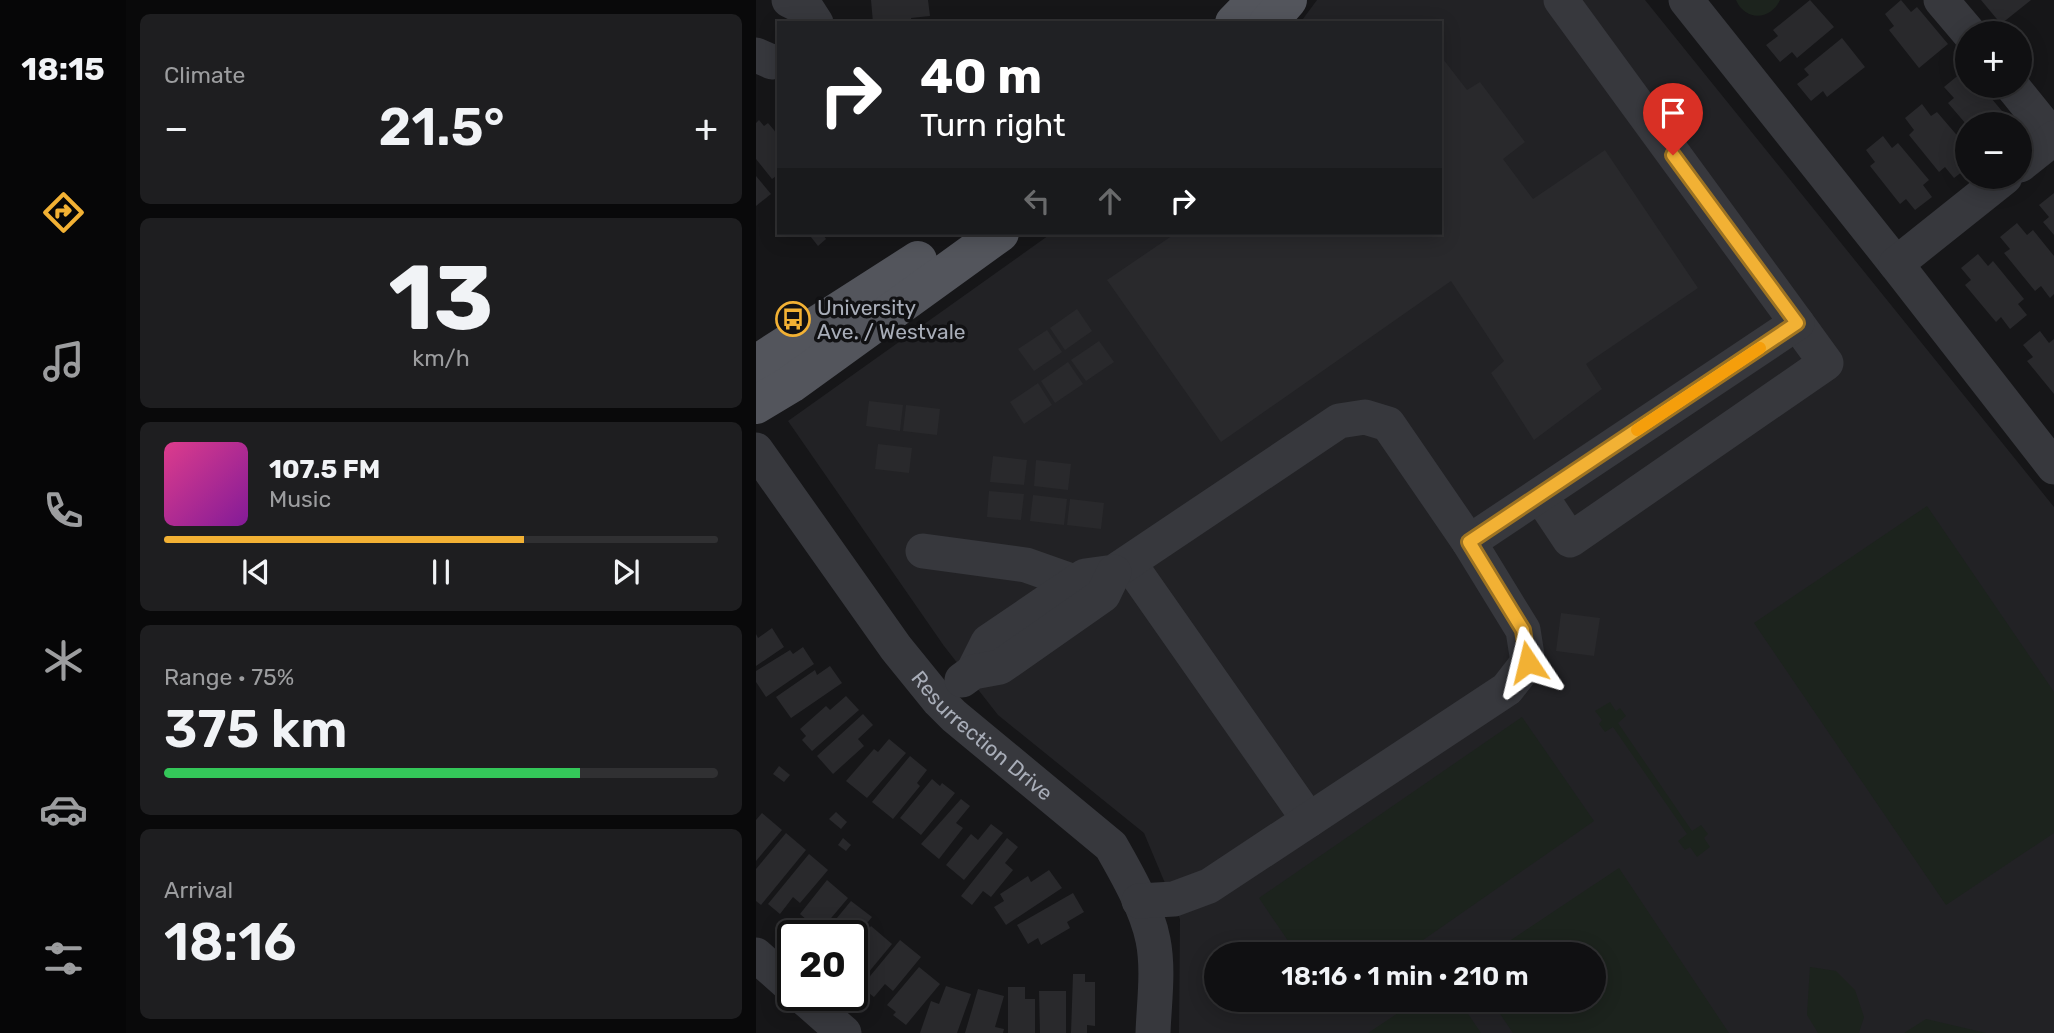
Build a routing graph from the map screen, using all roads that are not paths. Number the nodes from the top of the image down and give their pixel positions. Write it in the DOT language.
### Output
graph roads {
  1 [pos="789,0"];
  2 [pos="1256,0"];
  3 [pos="1287,0"];
  4 [pos="1561,0"];
  5 [pos="1686,0"];
  6 [pos="1941,0"];
  7 [pos="815,21"];
  8 [pos="1236,21"];
  9 [pos="1270,21"];
  10 [pos="1959,21"];
  11 [pos="756,55"];
  12 [pos="777,61"];
  13 [pos="2021,98"];
  14 [pos="2054,138"];
  15 [pos="2032,155"];
  16 [pos="1990,189"];
  17 [pos="954,235"];
  18 [pos="997,235"];
  19 [pos="1896,264"];
  20 [pos="1797,323"];
  21 [pos="756,364"];
  22 [pos="756,405"];
  23 [pos="756,450"];
  24 [pos="2053,463"];
  25 [pos="1540,495"];
  26 [pos="1469,542"];
  27 [pos="923,551"];
  28 [pos="1121,567"];
  29 [pos="1077,583"];
  30 [pos="973,672"];
  31 [pos="939,701"];
  32 [pos="1310,820"];
  33 [pos="1139,901"];
  34 [pos="756,955"];
  35 [pos="777,974"];
  36 [pos="819,1011"];
  37 [pos="844,1033"];
  38 [pos="1153,1033"];
  1 -- 7 [label="street"];
  2 -- 8 [label="main road"];
  3 -- 9 [label="main road"];
  4 -- 20 [label="street"];
  5 -- 19 [label="street"];
  6 -- 10 [label="street"];
  11 -- 12 [label="street"];
  13 -- 14 [label="street"];
  14 -- 15 [label="street"];
  16 -- 19 [label="street"];
  17 -- 21 [label="main road"];
  18 -- 22 [label="main road"];
  19 -- 24 [label="street"];
  20 -- 25 [label="street"];
  20 -- 25 [label="street"];
  23 -- 31 [label="street, Resurrection Drive"];
  25 -- 26 [label="street"];
  26 -- 28 [label="street"];
  26 -- 32 [label="street"];
  27 -- 29 [label="street"];
  28 -- 29 [label="street"];
  28 -- 30 [label="street"];
  28 -- 32 [label="street"];
  29 -- 30 [label="street"];
  30 -- 31 [label="street"];
  31 -- 33 [label="street, Resurrection Drive"];
  32 -- 33 [label="street"];
  33 -- 38 [label="street, Resurrection Drive"];
  34 -- 35 [label="street"];
  36 -- 37 [label="street"];
}
